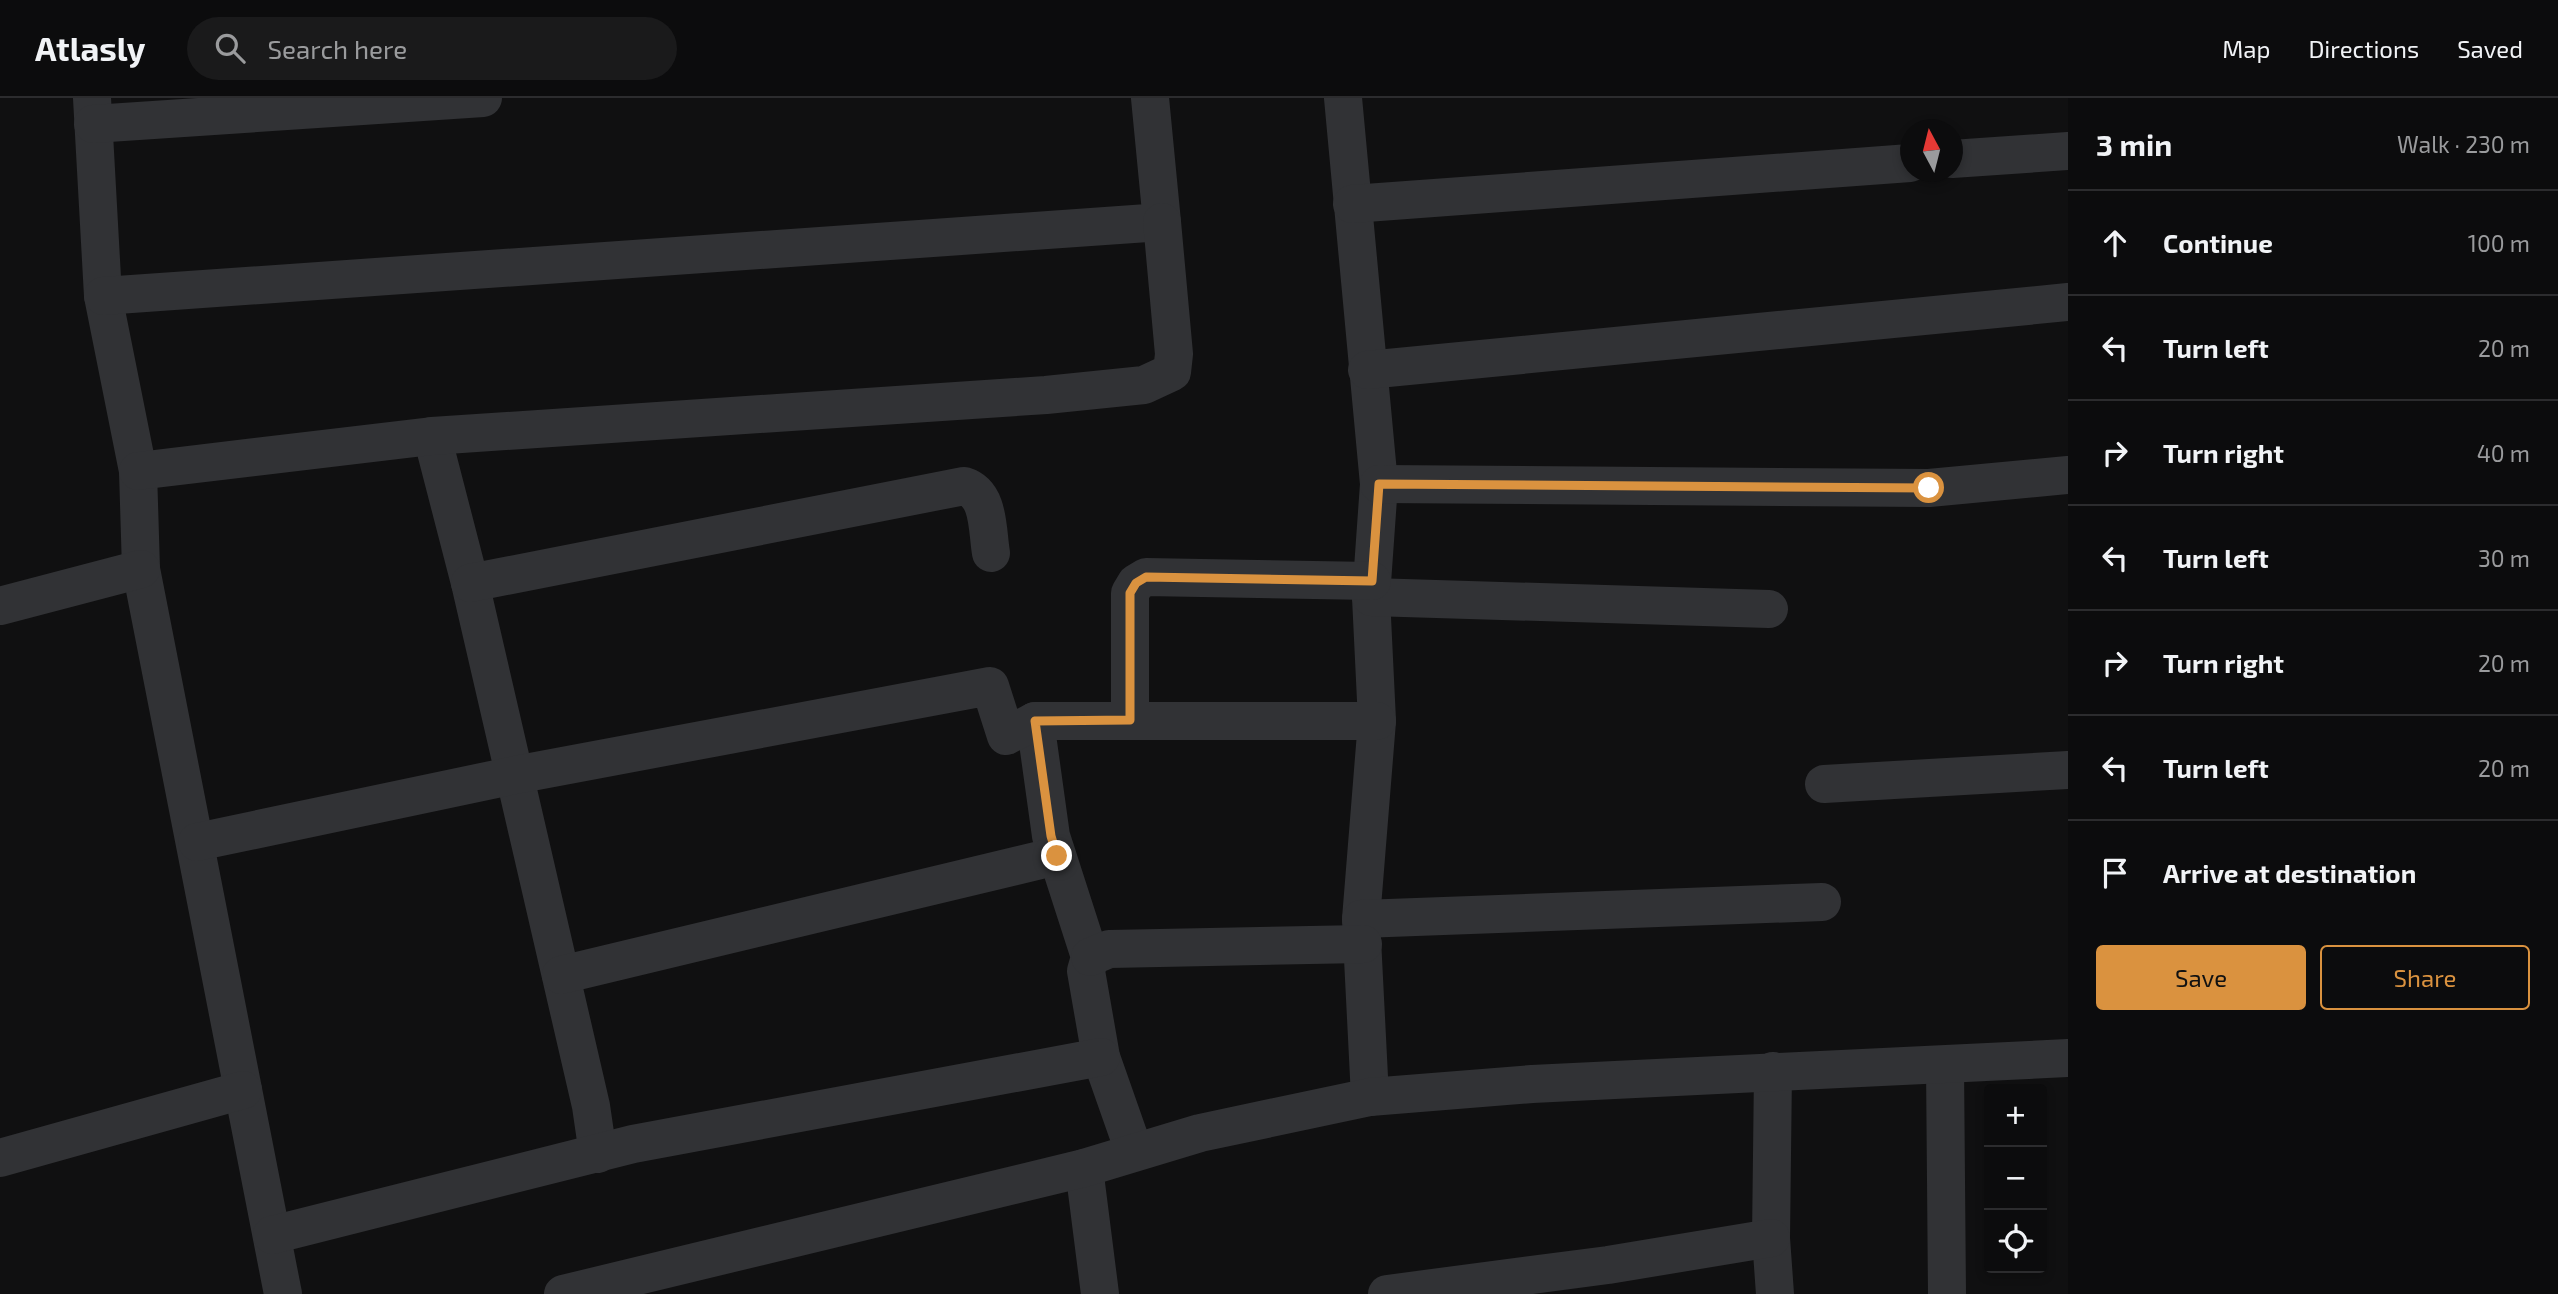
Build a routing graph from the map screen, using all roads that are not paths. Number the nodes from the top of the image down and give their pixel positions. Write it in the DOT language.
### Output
graph roads {
  1 [pos="483,98"];
  2 [pos="1150,98"];
  3 [pos="1343,98"];
  4 [pos="93,111"];
  5 [pos="2068,151"];
  6 [pos="1963,158"];
  7 [pos="1900,164"];
  8 [pos="1352,204"];
  9 [pos="1162,222"];
  10 [pos="103,296"];
  11 [pos="2068,302"];
  12 [pos="1367,370"];
  13 [pos="432,436"];
  14 [pos="138,471"];
  15 [pos="2068,475"];
  16 [pos="1379,484"];
  17 [pos="991,553"];
  18 [pos="141,569"];
  19 [pos="470,583"];
  20 [pos="1371,589"];
  21 [pos="0,606"];
  22 [pos="1769,609"];
  23 [pos="1130,720"];
  24 [pos="1035,721"];
  25 [pos="1377,721"];
  26 [pos="2068,770"];
  27 [pos="515,775"];
  28 [pos="1824,784"];
  29 [pos="197,842"];
  30 [pos="1057,856"];
  31 [pos="1822,902"];
  32 [pos="1362,932"];
  33 [pos="1090,957"];
  34 [pos="561,975"];
  35 [pos="1101,1057"];
  36 [pos="2068,1058"];
  37 [pos="1945,1065"];
  38 [pos="1773,1071"];
  39 [pos="243,1090"];
  40 [pos="1370,1097"];
  41 [pos="1134,1151"];
  42 [pos="598,1154"];
  43 [pos="0,1158"];
  44 [pos="1084,1168"];
  45 [pos="272,1236"];
  46 [pos="1771,1238"];
  47 [pos="1608,1280"];
  48 [pos="1436,1290"];
  49 [pos="577,1292"];
  50 [pos="284,1294"];
  51 [pos="1100,1294"];
  52 [pos="1387,1294"];
  53 [pos="1775,1294"];
  54 [pos="1947,1294"];
  1 -- 4 [label="street"];
  2 -- 9 [label="street"];
  3 -- 8 [label="street"];
  4 -- 10 [label="street"];
  5 -- 6 [label="street"];
  7 -- 8 [label="street"];
  8 -- 12 [label="street"];
  9 -- 10 [label="street"];
  9 -- 13 [label="street"];
  10 -- 14 [label="street"];
  11 -- 12 [label="street"];
  12 -- 16 [label="street"];
  13 -- 14 [label="street"];
  13 -- 19 [label="street"];
  14 -- 18 [label="street"];
  15 -- 16 [label="street"];
  16 -- 20 [label="street"];
  17 -- 19 [label="street"];
  18 -- 21 [label="street"];
  18 -- 29 [label="street"];
  19 -- 27 [label="street"];
  20 -- 22 [label="street"];
  20 -- 23 [label="street"];
  20 -- 25 [label="street"];
  23 -- 24 [label="street"];
  23 -- 25 [label="street"];
  24 -- 27 [label="street"];
  24 -- 30 [label="street"];
  25 -- 32 [label="street"];
  26 -- 28 [label="street"];
  27 -- 29 [label="street"];
  27 -- 34 [label="street"];
  29 -- 39 [label="street"];
  30 -- 33 [label="street"];
  30 -- 34 [label="street"];
  31 -- 32 [label="street"];
  32 -- 33 [label="street"];
  32 -- 40 [label="street"];
  33 -- 35 [label="street"];
  34 -- 42 [label="street"];
  35 -- 41 [label="street"];
  35 -- 42 [label="street"];
  36 -- 37 [label="street"];
  37 -- 38 [label="street"];
  37 -- 54 [label="street"];
  38 -- 40 [label="street"];
  38 -- 46 [label="street"];
  39 -- 43 [label="street"];
  39 -- 45 [label="street"];
  40 -- 41 [label="street"];
  41 -- 44 [label="street"];
  42 -- 45 [label="street"];
  44 -- 49 [label="street"];
  44 -- 51 [label="street"];
  45 -- 50 [label="street"];
  46 -- 47 [label="street"];
  46 -- 53 [label="street"];
  47 -- 48 [label="street"];
  48 -- 52 [label="street"];
}
